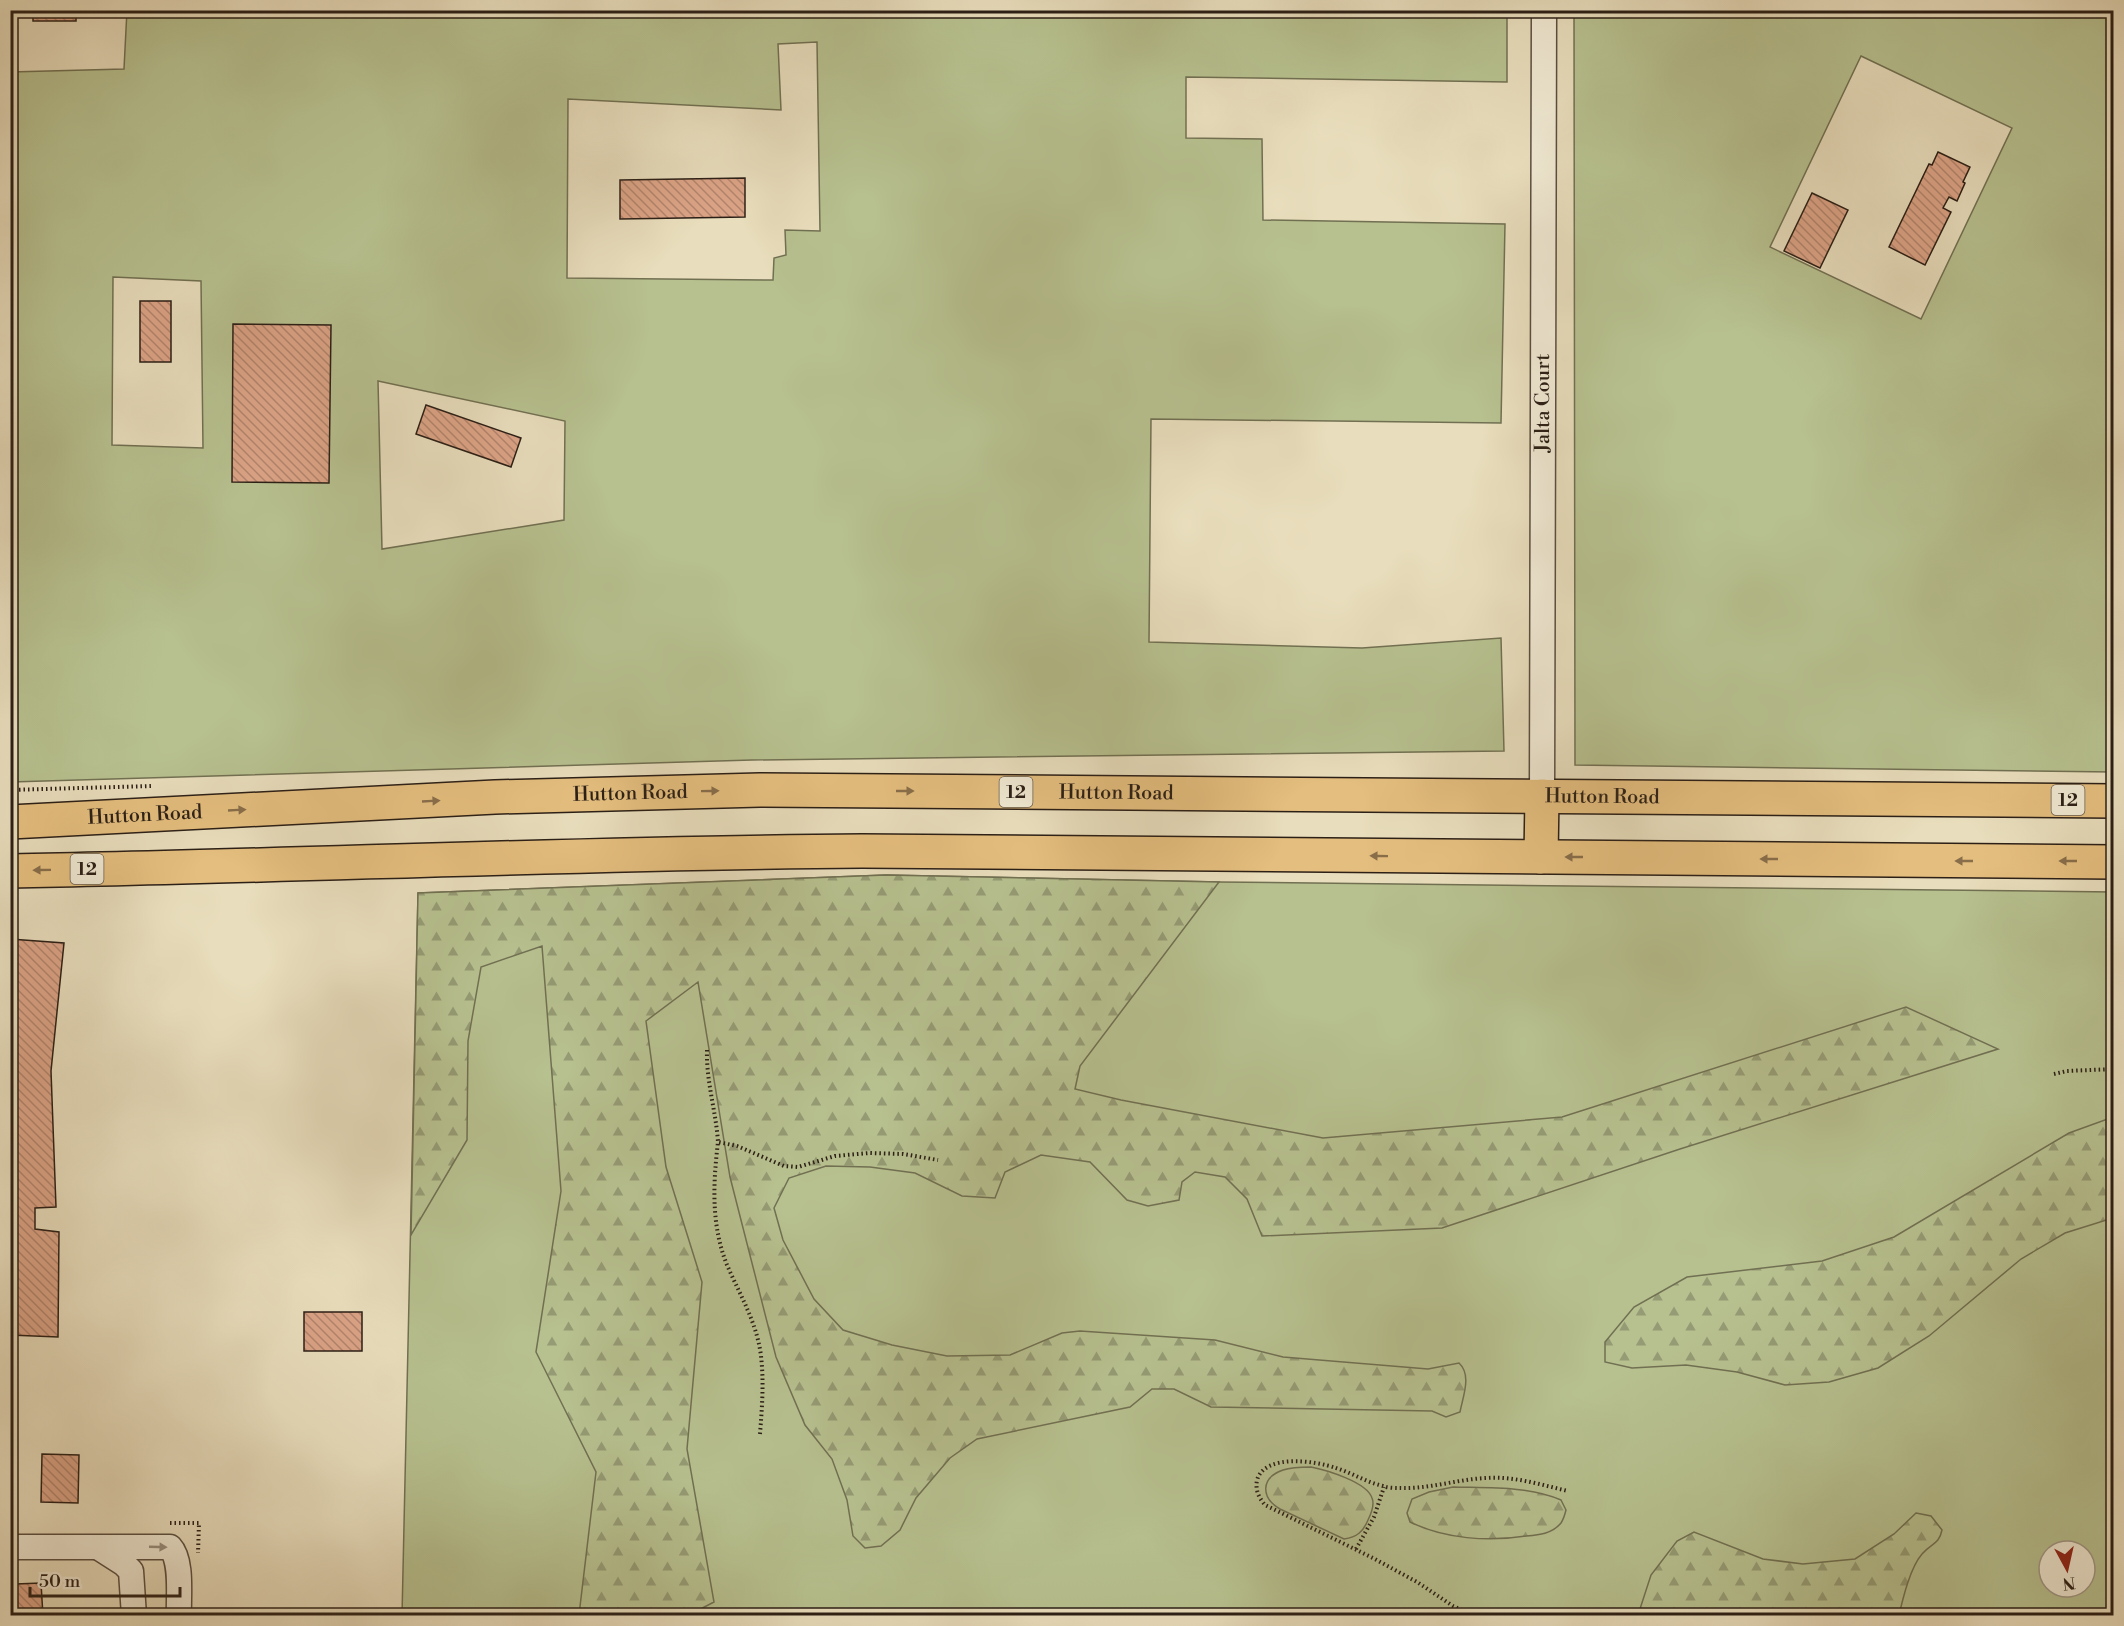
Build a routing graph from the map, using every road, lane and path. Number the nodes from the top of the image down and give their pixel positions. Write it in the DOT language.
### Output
graph roads {
  1 [pos="1544,10"];
  2 [pos="1542,796"];
  3 [pos="2114,801"];
  4 [pos="10,822"];
  5 [pos="1541,857"];
  6 [pos="2114,862"];
  7 [pos="10,871"];
  8 [pos="707,1050"];
  9 [pos="2114,1069"];
  10 [pos="2054,1074"];
  11 [pos="718,1142"];
  12 [pos="938,1160"];
  13 [pos="760,1434"];
  14 [pos="1384,1487"];
  15 [pos="1568,1491"];
  16 [pos="10,1547"];
  17 [pos="99,1548"];
  18 [pos="1356,1549"];
  19 [pos="134,1616"];
  20 [pos="179,1616"];
  21 [pos="1474,1616"];
  1 -- 2 [label="street, Jalta Court"];
  2 -- 3 [label="main road, Hutton Road / 12"];
  4 -- 2 [label="main road, Hutton Road / 12, one-way"];
  2 -- 5 [label="main road"];
  6 -- 5 [label="main road, 12, one-way"];
  5 -- 7 [label="main road, 12, one-way"];
  8 -- 11 [label="path"];
  9 -- 10 [label="path"];
  11 -- 12 [label="path"];
  11 -- 13 [label="path"];
  14 -- 15 [label="path"];
  14 -- 18 [label="path"];
  14 -- 18 [label="path"];
  16 -- 17 [label="street"];
  17 -- 19 [label="street"];
  17 -- 20 [label="street, one-way"];
  18 -- 21 [label="path"];
}
